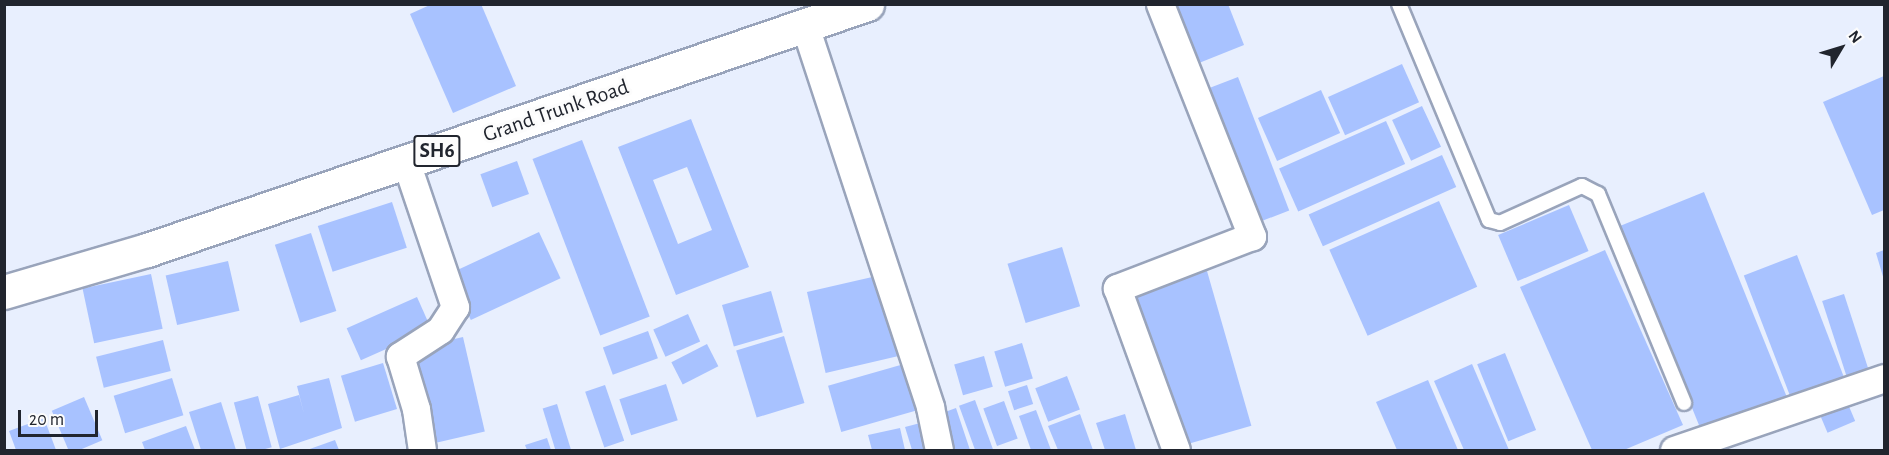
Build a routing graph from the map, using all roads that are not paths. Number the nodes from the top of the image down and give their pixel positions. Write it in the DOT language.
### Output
graph roads {
  1 [pos="867,4"];
  2 [pos="1160,4"];
  3 [pos="1399,4"];
  4 [pos="805,26"];
  5 [pos="406,162"];
  6 [pos="4,292"];
  7 [pos="1884,378"];
  8 [pos="1684,403"];
  9 [pos="422,450"];
  10 [pos="939,450"];
  11 [pos="1176,450"];
  12 [pos="1674,450"];
  1 -- 4 [label="main road, Grand Trunk Road / SH6"];
  2 -- 11 [label="street"];
  3 -- 8 [label="lane"];
  4 -- 5 [label="main road, Grand Trunk Road / SH6"];
  4 -- 10 [label="street"];
  5 -- 6 [label="main road, Grand Trunk Road / SH6"];
  5 -- 9 [label="street"];
  7 -- 12 [label="street"];
}
